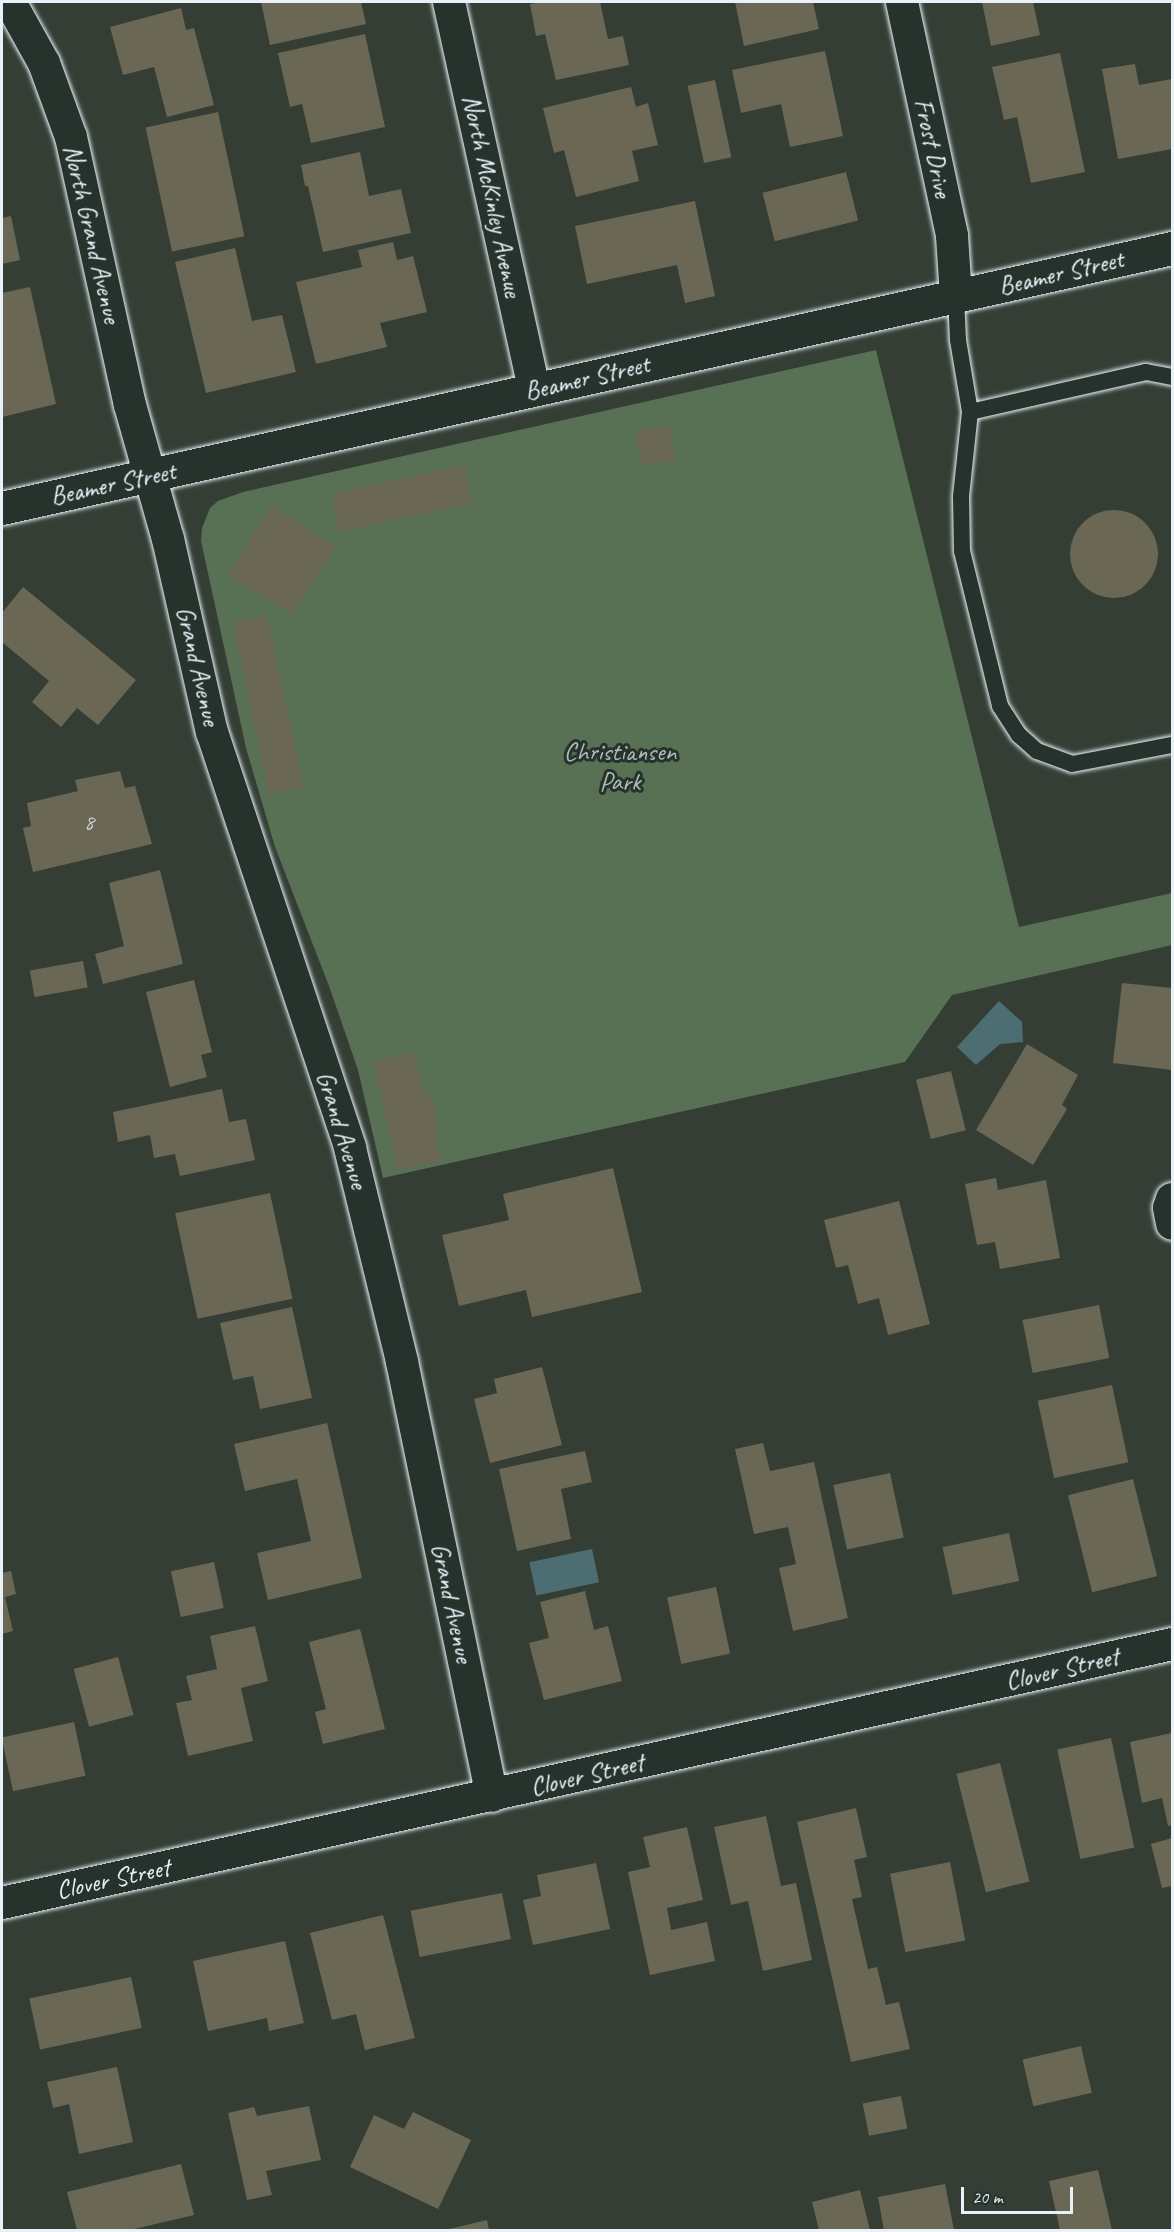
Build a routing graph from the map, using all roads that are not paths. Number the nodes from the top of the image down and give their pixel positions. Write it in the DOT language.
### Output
graph roads {
  1 [pos="10,2"];
  2 [pos="449,2"];
  3 [pos="902,2"];
  4 [pos="1173,248"];
  5 [pos="956,296"];
  6 [pos="1173,377"];
  7 [pos="534,390"];
  8 [pos="970,412"];
  9 [pos="152,475"];
  10 [pos="2,508"];
  11 [pos="1173,745"];
  12 [pos="1173,1199"];
  13 [pos="1173,1224"];
  14 [pos="1173,1644"];
  15 [pos="492,1796"];
  16 [pos="2,1904"];
  1 -- 9 [label="street, North Grand Avenue"];
  2 -- 7 [label="street, North McKinley Avenue"];
  3 -- 5 [label="street, Frost Drive"];
  4 -- 5 [label="street, Beamer Street"];
  5 -- 7 [label="street, Beamer Street"];
  5 -- 8 [label="lane"];
  6 -- 8 [label="lane"];
  7 -- 9 [label="street, Beamer Street"];
  8 -- 11 [label="lane"];
  9 -- 10 [label="street, Beamer Street"];
  9 -- 15 [label="street, Grand Avenue"];
  12 -- 13 [label="street"];
  14 -- 15 [label="street, Clover Street"];
  15 -- 16 [label="street, Clover Street"];
}
